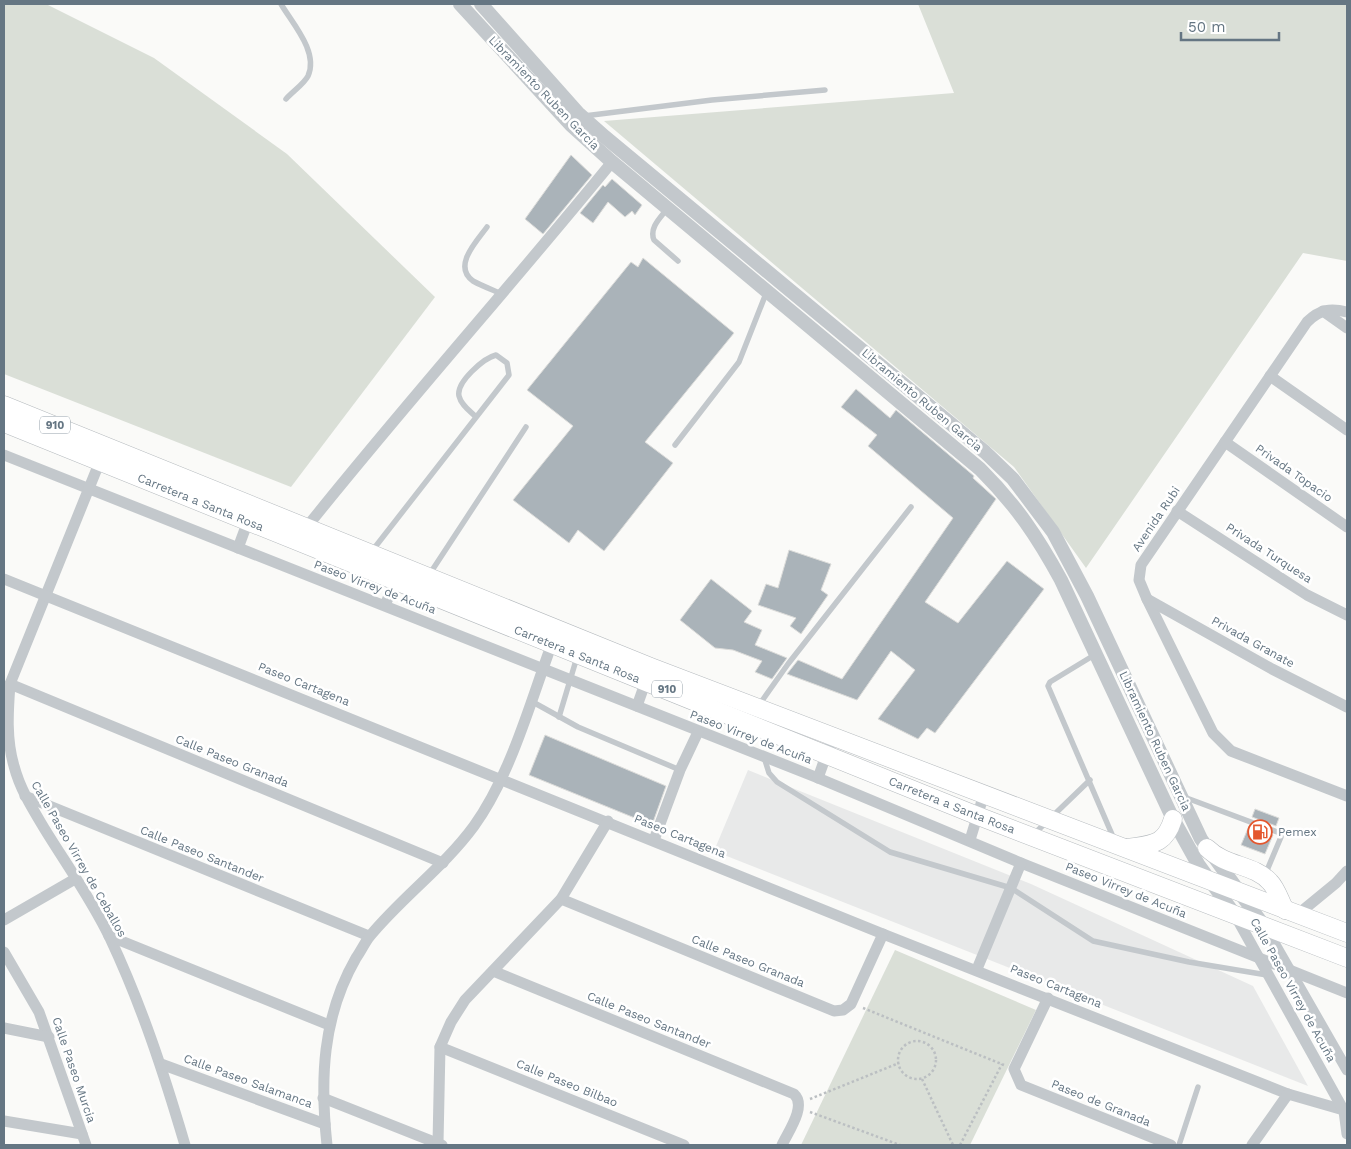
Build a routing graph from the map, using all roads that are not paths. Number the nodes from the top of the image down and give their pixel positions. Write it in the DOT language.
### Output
graph roads {
  1 [pos="281,4"];
  2 [pos="460,4"];
  3 [pos="481,4"];
  4 [pos="825,90"];
  5 [pos="286,99"];
  6 [pos="582,116"];
  7 [pos="612,162"];
  8 [pos="667,209"];
  9 [pos="487,227"];
  10 [pos="678,261"];
  11 [pos="766,291"];
  12 [pos="502,294"];
  13 [pos="1323,310"];
  14 [pos="1347,312"];
  15 [pos="1347,328"];
  16 [pos="1270,376"];
  17 [pos="4,404"];
  18 [pos="476,417"];
  19 [pos="4,423"];
  20 [pos="526,428"];
  21 [pos="1347,430"];
  22 [pos="1225,442"];
  23 [pos="675,444"];
  24 [pos="106,445"];
  25 [pos="4,454"];
  26 [pos="100,462"];
  27 [pos="90,488"];
  28 [pos="911,507"];
  29 [pos="1178,511"];
  30 [pos="248,521"];
  31 [pos="1347,526"];
  32 [pos="306,528"];
  33 [pos="238,548"];
  34 [pos="370,554"];
  35 [pos="428,577"];
  36 [pos="4,579"];
  37 [pos="396,580"];
  38 [pos="46,595"];
  39 [pos="1147,599"];
  40 [pos="385,605"];
  41 [pos="1347,615"];
  42 [pos="555,636"];
  43 [pos="581,646"];
  44 [pos="1097,653"];
  45 [pos="542,668"];
  46 [pos="648,673"];
  47 [pos="570,679"];
  48 [pos="10,684"];
  49 [pos="531,701"];
  50 [pos="637,706"];
  51 [pos="1347,707"];
  52 [pos="753,715"];
  53 [pos="559,717"];
  54 [pos="698,732"];
  55 [pos="833,736"];
  56 [pos="827,754"];
  57 [pos="764,757"];
  58 [pos="680,770"];
  59 [pos="818,778"];
  60 [pos="502,779"];
  61 [pos="1090,780"];
  62 [pos="984,794"];
  63 [pos="1181,795"];
  64 [pos="25,796"];
  65 [pos="1347,796"];
  66 [pos="978,816"];
  67 [pos="1049,819"];
  68 [pos="1173,819"];
  69 [pos="608,822"];
  70 [pos="1032,836"];
  71 [pos="654,840"];
  72 [pos="970,840"];
  73 [pos="1121,846"];
  74 [pos="1207,848"];
  75 [pos="444,863"];
  76 [pos="1021,863"];
  77 [pos="1347,871"];
  78 [pos="1264,877"];
  79 [pos="75,879"];
  80 [pos="1211,882"];
  81 [pos="1011,888"];
  82 [pos="1241,893"];
  83 [pos="561,899"];
  84 [pos="1291,913"];
  85 [pos="1235,915"];
  86 [pos="4,920"];
  87 [pos="1264,926"];
  88 [pos="1347,933"];
  89 [pos="882,934"];
  90 [pos="109,936"];
  91 [pos="369,936"];
  92 [pos="4,952"];
  93 [pos="1347,958"];
  94 [pos="1260,959"];
  95 [pos="977,970"];
  96 [pos="493,971"];
  97 [pos="1292,971"];
  98 [pos="1269,975"];
  99 [pos="1347,993"];
  100 [pos="1048,998"];
  101 [pos="329,1025"];
  102 [pos="4,1028"];
  103 [pos="49,1037"];
  104 [pos="440,1047"];
  105 [pos="161,1064"];
  106 [pos="1347,1070"];
  107 [pos="1198,1087"];
  108 [pos="1288,1094"];
  109 [pos="323,1098"];
  110 [pos="1346,1111"];
  111 [pos="4,1121"];
  112 [pos="325,1124"];
  113 [pos="1347,1134"];
  114 [pos="84,1140"];
  115 [pos="440,1144"];
  116 [pos="185,1145"];
  117 [pos="327,1145"];
  118 [pos="684,1145"];
  119 [pos="782,1145"];
  120 [pos="1171,1145"];
  121 [pos="1178,1145"];
  122 [pos="1252,1145"];
  1 -- 5 [label="lane"];
  2 -- 7 [label="street, Libramiento Ruben Garcia"];
  3 -- 6 [label="street, Libramiento Ruben Garcia"];
  4 -- 6 [label="lane"];
  6 -- 63 [label="street, Libramiento Ruben Garcia"];
  7 -- 8 [label="street, Libramiento Ruben Garcia"];
  7 -- 12 [label="street"];
  8 -- 10 [label="lane"];
  8 -- 11 [label="street, Libramiento Ruben Garcia"];
  9 -- 12 [label="lane"];
  11 -- 23 [label="lane"];
  11 -- 44 [label="street, Libramiento Ruben Garcia"];
  12 -- 32 [label="street"];
  13 -- 14 [label="street"];
  13 -- 15 [label="street"];
  13 -- 16 [label="street, Avenida Rubi"];
  16 -- 21 [label="street"];
  16 -- 22 [label="street, Avenida Rubi"];
  17 -- 24 [label="main road, Carretera a Santa Rosa / 910"];
  18 -- 18 [label="lane"];
  18 -- 34 [label="lane"];
  19 -- 26 [label="main road, Carretera a Santa Rosa / 910"];
  20 -- 35 [label="lane"];
  22 -- 29 [label="street, Avenida Rubi"];
  22 -- 31 [label="street, Privada Topacio"];
  24 -- 26 [label="street, Calle Paseo Virrey de Ceballos"];
  24 -- 32 [label="main road, Carretera a Santa Rosa / 910"];
  25 -- 27 [label="street, Paseo Virrey de Acuña"];
  26 -- 27 [label="street, Calle Paseo Virrey de Ceballos"];
  26 -- 30 [label="main road, Carretera a Santa Rosa / 910"];
  27 -- 33 [label="street, Paseo Virrey de Acuña"];
  27 -- 38 [label="street, Calle Paseo Virrey de Ceballos"];
  28 -- 52 [label="lane"];
  29 -- 39 [label="street, Avenida Rubi"];
  29 -- 41 [label="street, Privada Turquesa"];
  30 -- 33 [label="street"];
  30 -- 37 [label="main road, Carretera a Santa Rosa / 910"];
  32 -- 34 [label="main road, Carretera a Santa Rosa / 910"];
  33 -- 40 [label="street, Paseo Virrey de Acuña"];
  34 -- 35 [label="main road, Carretera a Santa Rosa / 910"];
  35 -- 42 [label="main road, Carretera a Santa Rosa / 910"];
  36 -- 38 [label="street, Paseo Cartagena"];
  37 -- 40 [label="street"];
  37 -- 42 [label="main road, Carretera a Santa Rosa / 910"];
  38 -- 48 [label="street, Calle Paseo Virrey de Ceballos"];
  38 -- 60 [label="street, Paseo Cartagena"];
  39 -- 51 [label="street, Privada Granate"];
  39 -- 65 [label="street, Avenida Rubi"];
  40 -- 45 [label="street, Paseo Virrey de Acuña"];
  42 -- 43 [label="main road, Carretera a Santa Rosa / 910"];
  42 -- 45 [label="street"];
  43 -- 46 [label="main road, Carretera a Santa Rosa / 910"];
  43 -- 47 [label="lane"];
  44 -- 61 [label="lane"];
  44 -- 68 [label="street, Libramiento Ruben Garcia"];
  45 -- 47 [label="street, Paseo Virrey de Acuña"];
  45 -- 49 [label="street"];
  46 -- 50 [label="street"];
  46 -- 52 [label="main road, Carretera a Santa Rosa / 910"];
  47 -- 50 [label="street, Paseo Virrey de Acuña"];
  47 -- 53 [label="lane"];
  48 -- 64 [label="street, Calle Paseo Virrey de Ceballos"];
  48 -- 75 [label="street, Calle Paseo Granada"];
  49 -- 53 [label="lane"];
  49 -- 60 [label="street"];
  50 -- 54 [label="street, Paseo Virrey de Acuña"];
  52 -- 55 [label="main road, Carretera a Santa Rosa / 910"];
  52 -- 56 [label="main road, Carretera a Santa Rosa / 910"];
  53 -- 58 [label="lane"];
  54 -- 57 [label="street, Paseo Virrey de Acuña"];
  54 -- 58 [label="street"];
  55 -- 56 [label="street"];
  55 -- 62 [label="main road, Carretera a Santa Rosa / 910"];
  56 -- 59 [label="street"];
  56 -- 66 [label="main road, Carretera a Santa Rosa / 910"];
  57 -- 59 [label="street, Paseo Virrey de Acuña"];
  57 -- 81 [label="lane"];
  58 -- 71 [label="street"];
  59 -- 72 [label="street, Paseo Virrey de Acuña"];
  60 -- 69 [label="street, Paseo Cartagena"];
  60 -- 75 [label="street"];
  61 -- 67 [label="lane"];
  61 -- 73 [label="lane"];
  62 -- 66 [label="street"];
  62 -- 67 [label="main road, Carretera a Santa Rosa / 910"];
  63 -- 74 [label="street, Libramiento Ruben Garcia"];
  63 -- 78 [label="lane"];
  64 -- 79 [label="street, Calle Paseo Virrey de Ceballos"];
  64 -- 91 [label="street, Calle Paseo Santander"];
  66 -- 70 [label="main road, Carretera a Santa Rosa / 910"];
  66 -- 72 [label="street"];
  67 -- 70 [label="lane"];
  67 -- 73 [label="main road, Carretera a Santa Rosa / 910"];
  68 -- 73 [label="main road"];
  68 -- 80 [label="street, Libramiento Ruben Garcia"];
  69 -- 71 [label="street, Paseo Cartagena"];
  69 -- 83 [label="street"];
  70 -- 85 [label="main road, Carretera a Santa Rosa / 910"];
  71 -- 89 [label="street, Paseo Cartagena"];
  72 -- 76 [label="street, Paseo Virrey de Acuña"];
  73 -- 80 [label="main road, Carretera a Santa Rosa / 910"];
  74 -- 78 [label="main road"];
  74 -- 82 [label="street, Libramiento Ruben Garcia"];
  75 -- 91 [label="street"];
  76 -- 81 [label="street"];
  76 -- 94 [label="street, Paseo Virrey de Acuña"];
  77 -- 84 [label="street"];
  78 -- 84 [label="main road"];
  79 -- 86 [label="street"];
  79 -- 90 [label="street, Calle Paseo Virrey de Ceballos"];
  80 -- 82 [label="main road, Carretera a Santa Rosa"];
  80 -- 85 [label="street, Libramiento Ruben Garcia"];
  81 -- 95 [label="street"];
  81 -- 98 [label="lane"];
  82 -- 84 [label="main road, Carretera a Santa Rosa"];
  82 -- 87 [label="street, Libramiento Ruben Garcia"];
  83 -- 89 [label="street, Calle Paseo Granada"];
  83 -- 96 [label="street"];
  84 -- 88 [label="main road, Carretera a Santa Rosa"];
  85 -- 87 [label="main road, Carretera a Santa Rosa"];
  85 -- 94 [label="street, Calle Paseo Virrey de Acuña"];
  87 -- 93 [label="main road, Carretera a Santa Rosa"];
  87 -- 97 [label="street, Calle Paseo Virrey de Acuña"];
  89 -- 95 [label="street, Paseo Cartagena"];
  90 -- 101 [label="street"];
  90 -- 105 [label="street, Calle Paseo Virrey de Ceballos"];
  91 -- 101 [label="street"];
  92 -- 103 [label="street, Calle Paseo Murcia"];
  94 -- 97 [label="street, Paseo Virrey de Acuña"];
  94 -- 98 [label="street, Calle Paseo Virrey de Acuña"];
  95 -- 100 [label="street, Paseo Cartagena"];
  96 -- 104 [label="street"];
  96 -- 119 [label="street, Calle Paseo Santander"];
  97 -- 99 [label="street, Paseo Virrey de Acuña"];
  97 -- 106 [label="street, Calle Paseo Virrey de Acuña"];
  98 -- 110 [label="street, Calle Paseo Virrey de Acuña"];
  100 -- 108 [label="street, Paseo Cartagena"];
  100 -- 120 [label="street, Paseo de Granada"];
  101 -- 109 [label="street"];
  102 -- 103 [label="street"];
  103 -- 114 [label="street, Calle Paseo Murcia"];
  104 -- 115 [label="street"];
  104 -- 118 [label="street, Calle Paseo Bilbao"];
  105 -- 112 [label="street, Calle Paseo Salamanca"];
  105 -- 116 [label="street, Calle Paseo Virrey de Ceballos"];
  107 -- 121 [label="lane"];
  108 -- 110 [label="street, Paseo Cartagena"];
  108 -- 122 [label="street"];
  109 -- 112 [label="street"];
  109 -- 115 [label="street, Calle Paseo Salamanca"];
  110 -- 113 [label="street, Calle Paseo Virrey de Acuña"];
  111 -- 114 [label="street"];
  112 -- 117 [label="street"];
}
